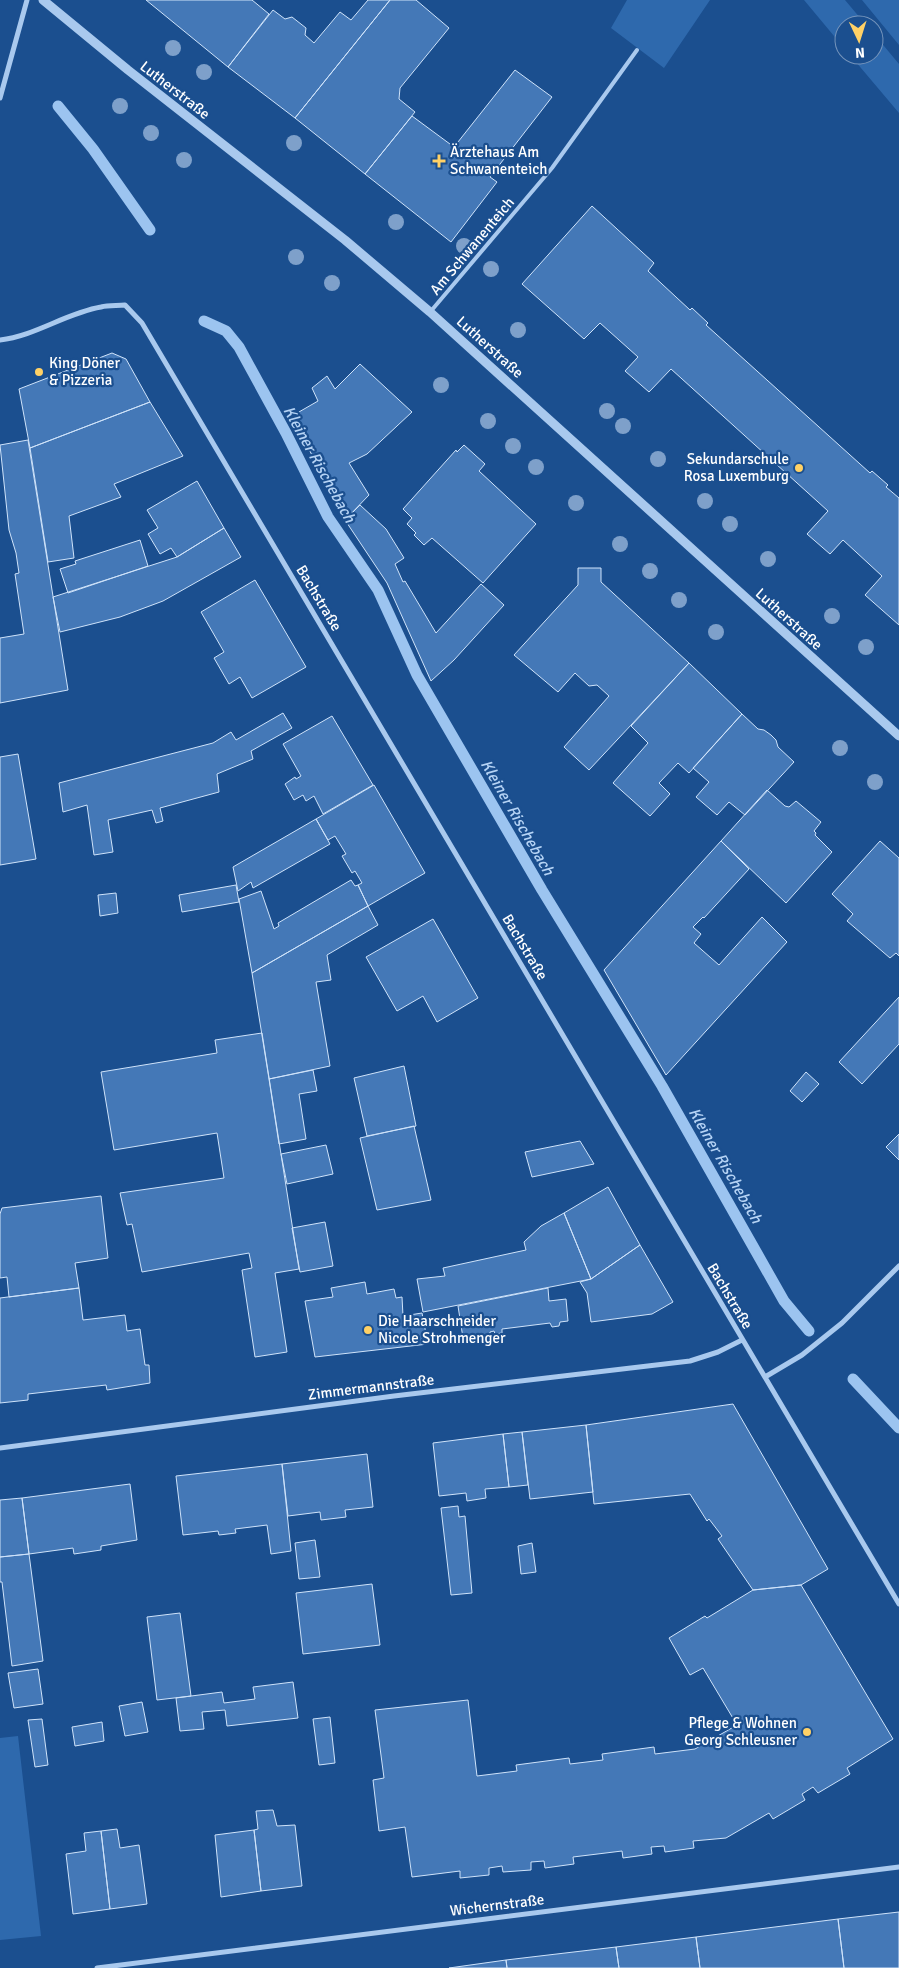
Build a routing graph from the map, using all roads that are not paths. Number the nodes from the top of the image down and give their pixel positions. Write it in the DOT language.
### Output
graph roads {
  1 [pos="26,0"];
  2 [pos="43,0"];
  3 [pos="636,50"];
  4 [pos="0,98"];
  5 [pos="430,312"];
  6 [pos="0,340"];
  7 [pos="899,736"];
  8 [pos="899,1266"];
  9 [pos="742,1340"];
  10 [pos="765,1377"];
  11 [pos="0,1448"];
  12 [pos="899,1604"];
  13 [pos="899,1866"];
  14 [pos="97,1968"];
  1 -- 4 [label="street"];
  2 -- 5 [label="street, Lutherstraße"];
  3 -- 5 [label="lane, Am Schwanenteich"];
  5 -- 7 [label="street, Lutherstraße"];
  6 -- 9 [label="street, Bachstraße"];
  8 -- 10 [label="street"];
  9 -- 10 [label="street, Bachstraße"];
  9 -- 11 [label="street, Zimmermannstraße"];
  10 -- 12 [label="street, Bachstraße"];
  13 -- 14 [label="street, Wichernstraße"];
}
